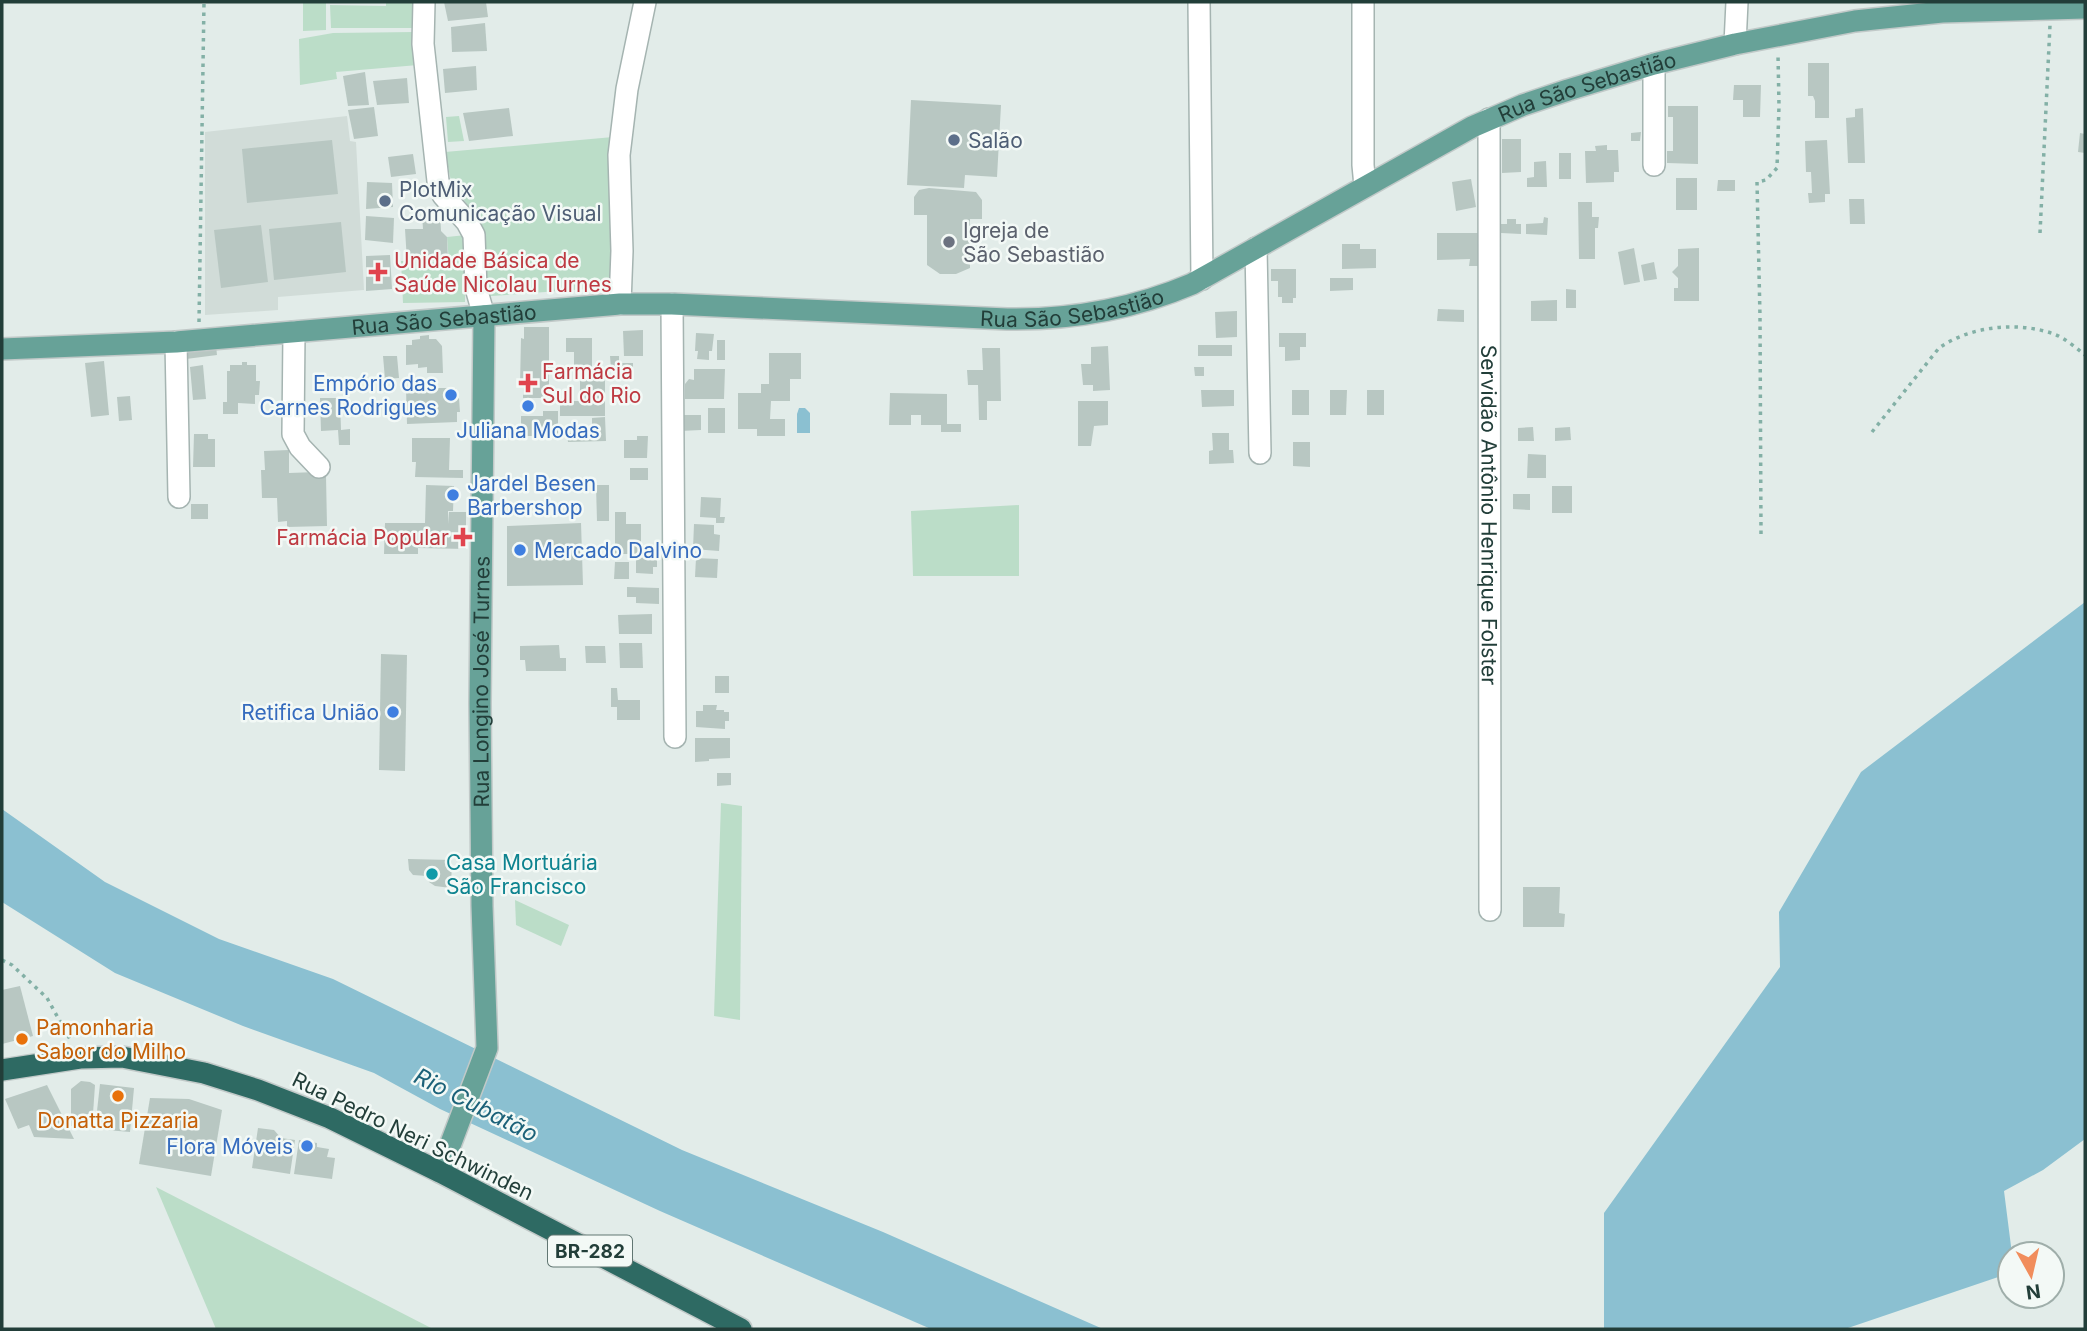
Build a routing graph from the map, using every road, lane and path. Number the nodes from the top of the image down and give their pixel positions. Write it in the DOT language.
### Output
graph roads {
  1 [pos="204,2"];
  2 [pos="424,2"];
  3 [pos="645,2"];
  4 [pos="1199,2"];
  5 [pos="1363,2"];
  6 [pos="1737,2"];
  7 [pos="1941,7"];
  8 [pos="2085,8"];
  9 [pos="2050,9"];
  10 [pos="1777,36"];
  11 [pos="1735,44"];
  12 [pos="1654,64"];
  13 [pos="1489,119"];
  14 [pos="1654,165"];
  15 [pos="1365,186"];
  16 [pos="2040,233"];
  17 [pos="1256,248"];
  18 [pos="1202,279"];
  19 [pos="620,304"];
  20 [pos="672,304"];
  21 [pos="484,316"];
  22 [pos="294,332"];
  23 [pos="198,340"];
  24 [pos="176,342"];
  25 [pos="2,349"];
  26 [pos="2085,355"];
  27 [pos="1872,432"];
  28 [pos="1260,453"];
  29 [pos="319,467"];
  30 [pos="179,497"];
  31 [pos="1761,534"];
  32 [pos="675,737"];
  33 [pos="1490,910"];
  34 [pos="2,960"];
  35 [pos="80,1058"];
  36 [pos="2,1070"];
  37 [pos="440,1172"];
  38 [pos="741,1329"];
  1 -- 23 [label="path"];
  2 -- 21 [label="street"];
  3 -- 19 [label="street"];
  4 -- 18 [label="street"];
  5 -- 15 [label="street"];
  6 -- 11 [label="street"];
  7 -- 9 [label="main road, Rua São Sebastião"];
  7 -- 10 [label="main road, Rua São Sebastião"];
  8 -- 9 [label="main road, Rua São Sebastião"];
  9 -- 16 [label="path"];
  10 -- 11 [label="main road, Rua São Sebastião"];
  10 -- 31 [label="path"];
  11 -- 12 [label="main road, Rua São Sebastião"];
  12 -- 13 [label="main road, Rua São Sebastião"];
  12 -- 14 [label="street"];
  13 -- 15 [label="main road, Rua São Sebastião"];
  13 -- 33 [label="street, Servidão Antônio Henrique Folster"];
  15 -- 17 [label="main road, Rua São Sebastião"];
  17 -- 18 [label="main road, Rua São Sebastião"];
  17 -- 28 [label="street"];
  18 -- 20 [label="main road, Rua São Sebastião"];
  19 -- 20 [label="main road, Rua São Sebastião"];
  19 -- 21 [label="main road, Rua São Sebastião"];
  20 -- 32 [label="street"];
  21 -- 22 [label="main road, Rua São Sebastião"];
  21 -- 37 [label="main road, Rua Longino José Turnes"];
  22 -- 23 [label="main road, Rua São Sebastião"];
  22 -- 29 [label="street"];
  23 -- 24 [label="main road, Rua São Sebastião"];
  24 -- 25 [label="main road, Rua São Sebastião"];
  24 -- 30 [label="street"];
  26 -- 27 [label="path"];
  34 -- 35 [label="path"];
  35 -- 36 [label="highway, Rua Pedro Neri Schwinden / BR-282"];
  35 -- 37 [label="highway, Rua Pedro Neri Schwinden / BR-282"];
  37 -- 38 [label="highway, Rua Pedro Neri Schwinden / BR-282"];
}
